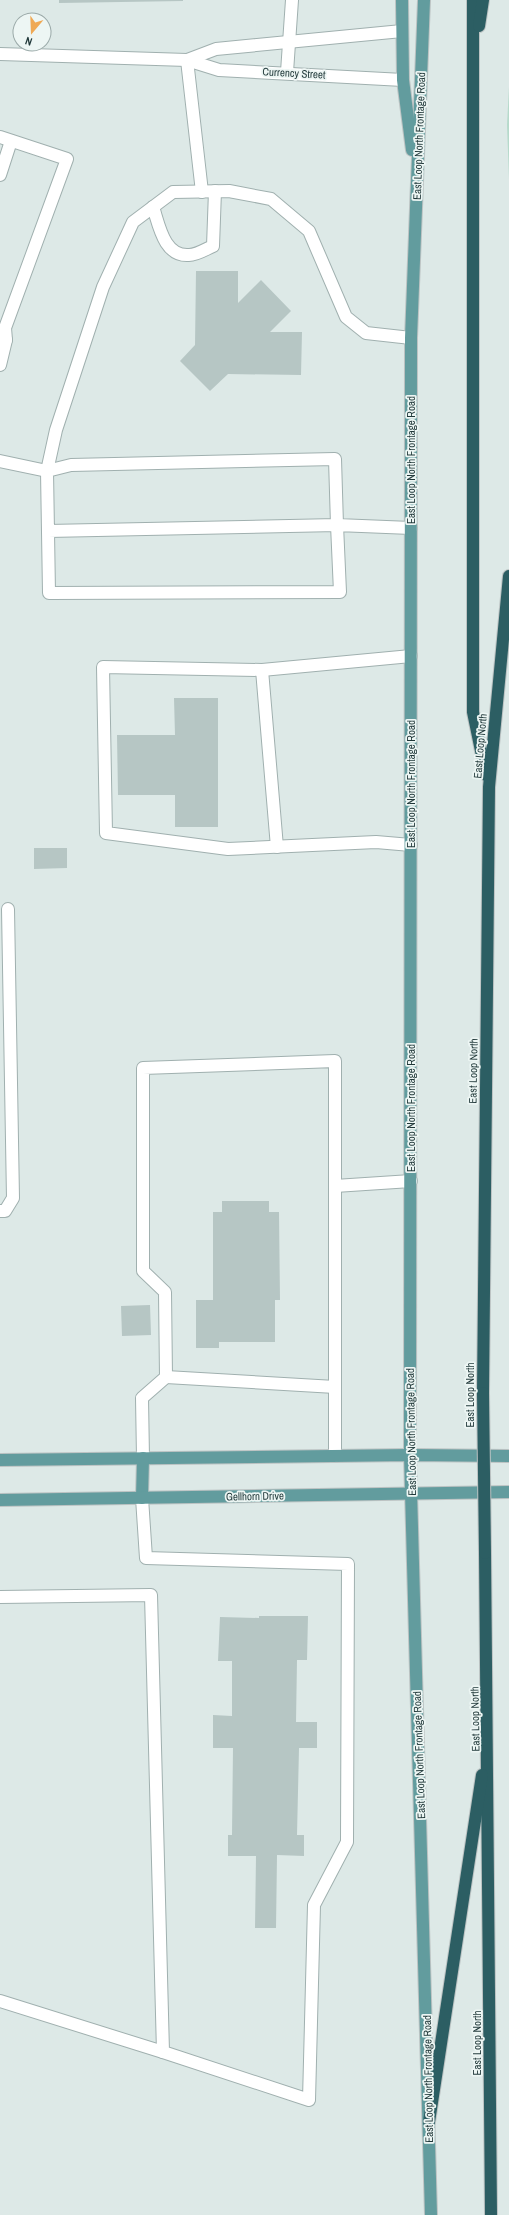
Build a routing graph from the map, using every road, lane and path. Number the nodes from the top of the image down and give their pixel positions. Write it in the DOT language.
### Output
graph roads {
  1 [pos="292,0"];
  2 [pos="402,0"];
  3 [pos="424,0"];
  4 [pos="473,0"];
  5 [pos="483,0"];
  6 [pos="402,31"];
  7 [pos="288,43"];
  8 [pos="0,54"];
  9 [pos="474,55"];
  10 [pos="187,60"];
  11 [pos="288,72"];
  12 [pos="403,80"];
  13 [pos="6,139"];
  14 [pos="0,175"];
  15 [pos="417,183"];
  16 [pos="202,192"];
  17 [pos="215,192"];
  18 [pos="153,207"];
  19 [pos="412,338"];
  20 [pos="3,339"];
  21 [pos="0,365"];
  22 [pos="0,461"];
  23 [pos="47,471"];
  24 [pos="337,524"];
  25 [pos="412,528"];
  26 [pos="48,531"];
  27 [pos="509,576"];
  28 [pos="411,656"];
  29 [pos="262,670"];
  30 [pos="489,787"];
  31 [pos="411,844"];
  32 [pos="278,847"];
  33 [pos="8,909"];
  34 [pos="411,1181"];
  35 [pos="335,1186"];
  36 [pos="0,1211"];
  37 [pos="166,1377"];
  38 [pos="335,1387"];
  39 [pos="410,1455"];
  40 [pos="335,1456"];
  41 [pos="509,1456"];
  42 [pos="143,1458"];
  43 [pos="0,1460"];
  44 [pos="509,1492"];
  45 [pos="412,1494"];
  46 [pos="142,1498"];
  47 [pos="0,1500"];
  48 [pos="0,1597"];
  49 [pos="488,1738"];
  50 [pos="0,2000"];
  51 [pos="163,2052"];
  52 [pos="430,2122"];
  53 [pos="431,2215"];
  54 [pos="491,2215"];
  1 -- 7 [label="street"];
  2 -- 6 [label="main road"];
  3 -- 15 [label="main road, East Loop North Frontage Road"];
  4 -- 9 [label="highway"];
  5 -- 9 [label="highway"];
  6 -- 7 [label="street, Currency Street"];
  6 -- 12 [label="main road"];
  7 -- 10 [label="street, Currency Street"];
  7 -- 11 [label="street"];
  8 -- 10 [label="street, Currency Street"];
  9 -- 30 [label="highway"];
  10 -- 11 [label="street, Currency Street"];
  10 -- 16 [label="street"];
  11 -- 12 [label="street, Currency Street"];
  12 -- 15 [label="main road"];
  13 -- 14 [label="street"];
  13 -- 20 [label="street"];
  15 -- 19 [label="main road, East Loop North Frontage Road"];
  16 -- 17 [label="street"];
  16 -- 18 [label="street"];
  17 -- 18 [label="street"];
  17 -- 19 [label="street"];
  18 -- 23 [label="street"];
  19 -- 25 [label="main road, East Loop North Frontage Road"];
  20 -- 21 [label="street"];
  22 -- 23 [label="street"];
  23 -- 24 [label="street"];
  23 -- 26 [label="street"];
  24 -- 25 [label="street"];
  24 -- 26 [label="street"];
  24 -- 26 [label="street"];
  25 -- 28 [label="main road, East Loop North Frontage Road"];
  27 -- 30 [label="highway, East Loop North"];
  28 -- 29 [label="street"];
  28 -- 31 [label="main road, East Loop North Frontage Road"];
  29 -- 32 [label="street"];
  29 -- 32 [label="street"];
  30 -- 49 [label="highway, East Loop North, bridge"];
  31 -- 32 [label="street"];
  31 -- 34 [label="main road, East Loop North Frontage Road"];
  33 -- 36 [label="street"];
  34 -- 35 [label="street"];
  34 -- 39 [label="main road, East Loop North Frontage Road"];
  35 -- 37 [label="street"];
  35 -- 38 [label="street"];
  37 -- 38 [label="street"];
  37 -- 42 [label="street"];
  38 -- 40 [label="street"];
  39 -- 40 [label="main road"];
  39 -- 41 [label="main road"];
  39 -- 45 [label="main road, East Loop North Frontage Road"];
  40 -- 42 [label="main road"];
  42 -- 43 [label="main road"];
  42 -- 46 [label="main road"];
  44 -- 45 [label="main road, Gellhorn Drive"];
  45 -- 46 [label="main road, Gellhorn Drive"];
  45 -- 52 [label="main road, East Loop North Frontage Road"];
  46 -- 47 [label="main road, Gellhorn Drive"];
  46 -- 51 [label="street"];
  48 -- 51 [label="street"];
  49 -- 52 [label="highway"];
  49 -- 54 [label="highway, East Loop North"];
  50 -- 51 [label="street"];
  52 -- 53 [label="main road, East Loop North Frontage Road"];
}
